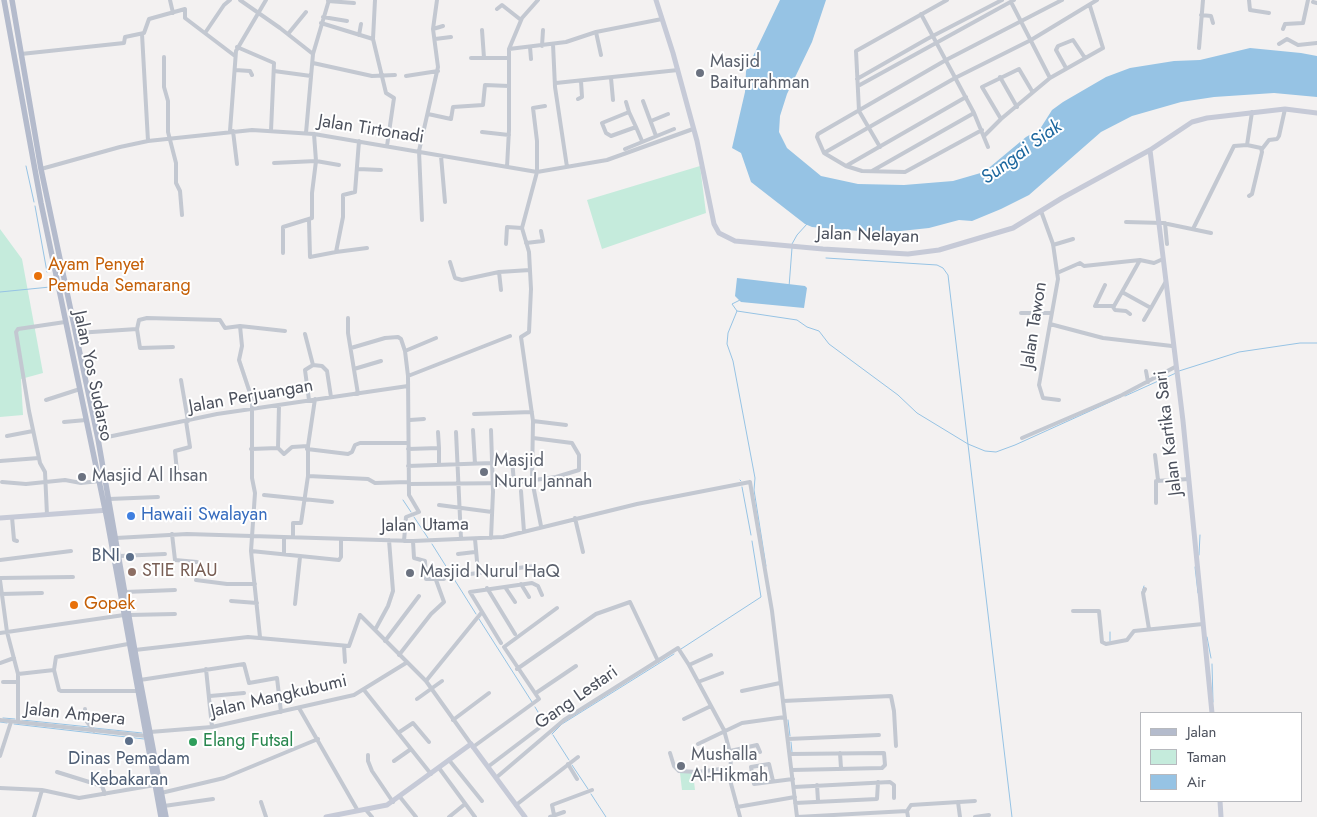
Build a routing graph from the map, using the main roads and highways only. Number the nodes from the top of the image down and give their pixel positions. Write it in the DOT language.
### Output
graph roads {
  1 [pos="4,0"];
  2 [pos="12,0"];
  3 [pos="3,16"];
  4 [pos="54,224"];
  5 [pos="46,226"];
  6 [pos="108,510"];
  7 [pos="126,615"];
  8 [pos="129,640"];
  9 [pos="148,734"];
  10 [pos="161,817"];
  11 [pos="166,817"];
  1 -- 3 [label="main road, Jalan Yos Sudarso"];
  2 -- 4 [label="main road, Jalan Yos Sudarso"];
  3 -- 5 [label="main road, Jalan Yos Sudarso"];
  4 -- 5 [label="main road"];
  4 -- 6 [label="main road, Jalan Yos Sudarso"];
  5 -- 6 [label="main road, Jalan Yos Sudarso"];
  6 -- 7 [label="main road, Jalan Yos Sudarso"];
  6 -- 7 [label="main road, Jalan Yos Sudarso"];
  7 -- 8 [label="main road, Jalan Yos Sudarso"];
  8 -- 9 [label="main road, Jalan Yos Sudarso"];
  8 -- 9 [label="main road, Jalan Yos Sudarso"];
  9 -- 10 [label="main road, Jalan Yos Sudarso"];
  9 -- 11 [label="main road, Jalan Yos Sudarso"];
}
